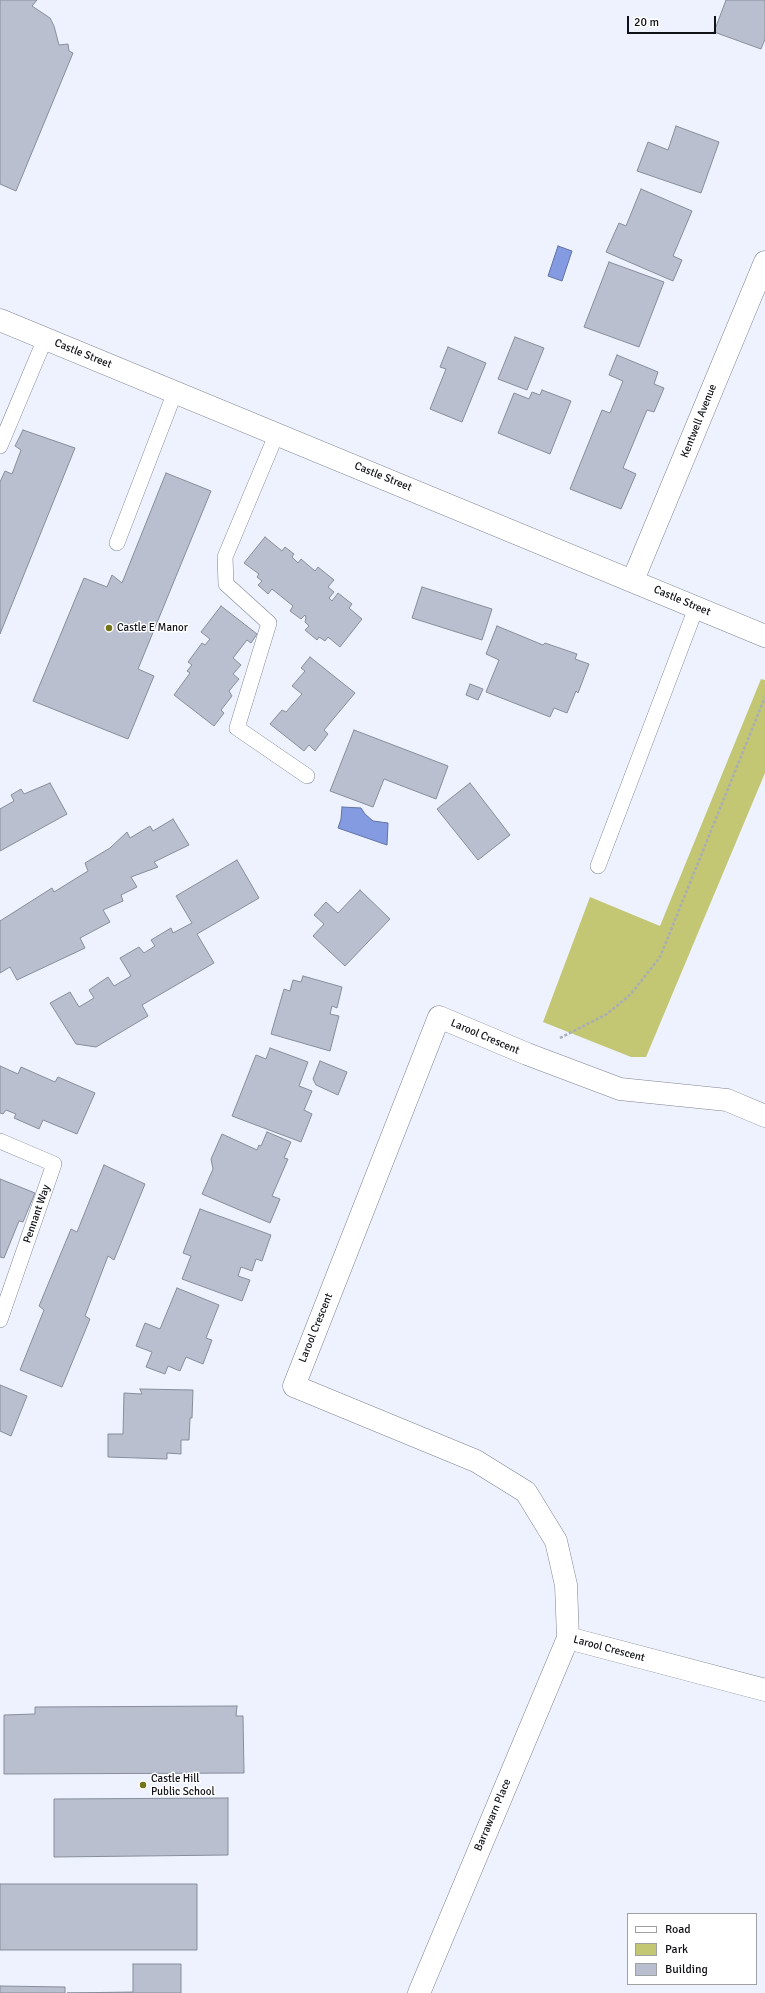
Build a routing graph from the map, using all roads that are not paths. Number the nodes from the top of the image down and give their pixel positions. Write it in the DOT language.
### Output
graph roads {
  1 [pos="765,262"];
  2 [pos="0,320"];
  3 [pos="45,339"];
  4 [pos="175,392"];
  5 [pos="277,433"];
  6 [pos="0,446"];
  7 [pos="117,543"];
  8 [pos="633,580"];
  9 [pos="696,608"];
  10 [pos="765,636"];
  11 [pos="307,776"];
  12 [pos="598,866"];
  13 [pos="765,1116"];
  14 [pos="0,1141"];
  15 [pos="0,1320"];
  16 [pos="568,1638"];
  17 [pos="765,1690"];
  18 [pos="419,1993"];
  1 -- 8 [label="street, Kentwell Avenue"];
  2 -- 3 [label="street, Castle Street"];
  3 -- 4 [label="street, Castle Street"];
  3 -- 6 [label="lane"];
  4 -- 5 [label="street, Castle Street"];
  4 -- 7 [label="lane"];
  5 -- 8 [label="street, Castle Street"];
  5 -- 11 [label="lane"];
  8 -- 9 [label="street, Castle Street"];
  9 -- 10 [label="street, Castle Street"];
  9 -- 12 [label="lane"];
  13 -- 16 [label="street, Larool Crescent"];
  14 -- 15 [label="lane, Pennant Way"];
  16 -- 17 [label="street, Larool Crescent"];
  16 -- 18 [label="street, Barrawarn Place"];
}
